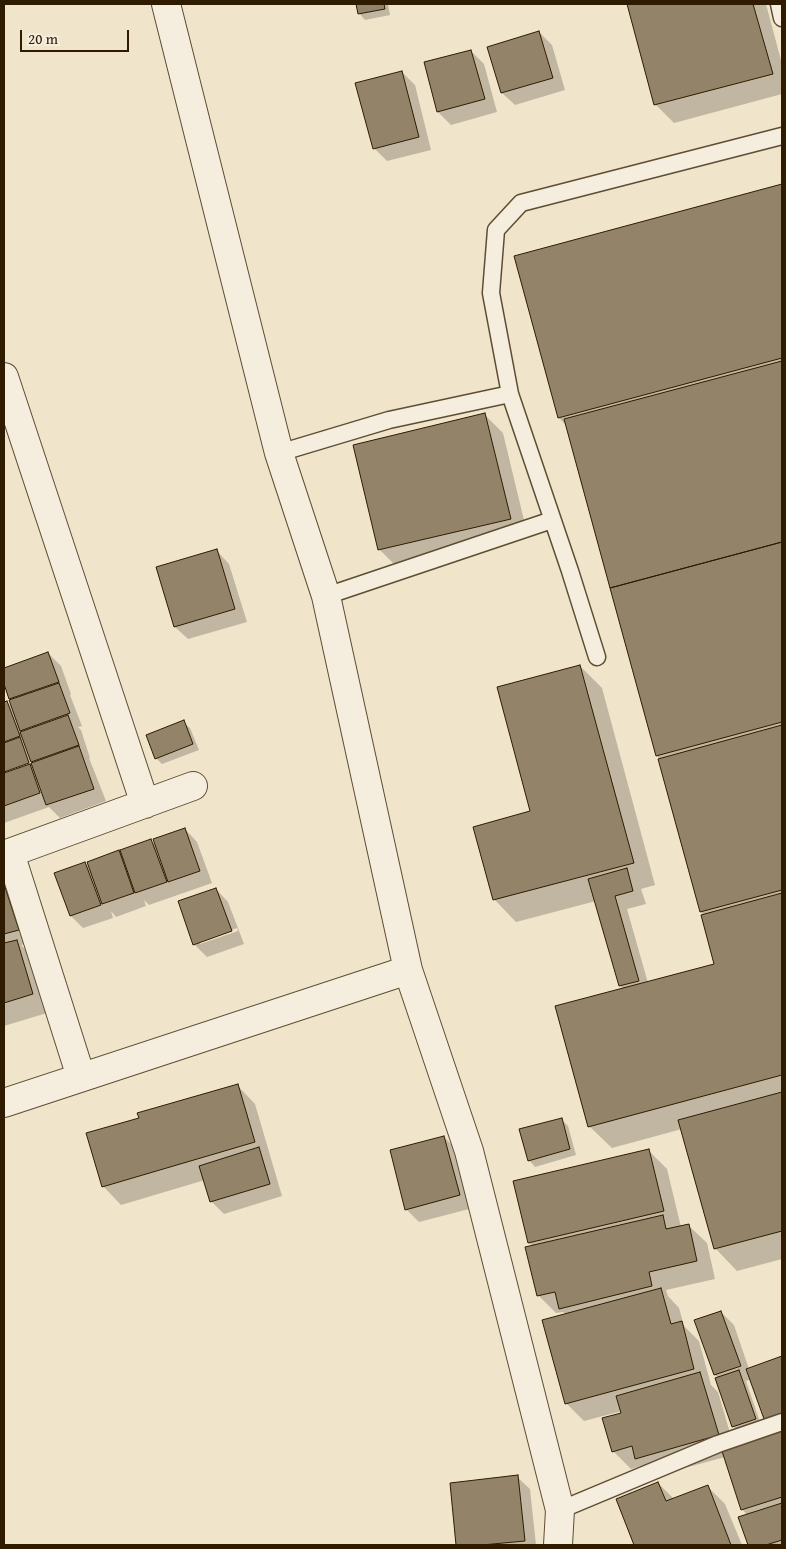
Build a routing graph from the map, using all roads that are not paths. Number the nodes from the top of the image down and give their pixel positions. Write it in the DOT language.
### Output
graph roads {
  1 [pos="166,4"];
  2 [pos="779,4"];
  3 [pos="782,18"];
  4 [pos="782,136"];
  5 [pos="5,383"];
  6 [pos="510,394"];
  7 [pos="279,454"];
  8 [pos="552,520"];
  9 [pos="326,596"];
  10 [pos="597,657"];
  11 [pos="193,786"];
  12 [pos="144,804"];
  13 [pos="7,854"];
  14 [pos="408,970"];
  15 [pos="81,1077"];
  16 [pos="4,1103"];
  17 [pos="782,1422"];
  18 [pos="560,1510"];
  19 [pos="558,1545"];
  1 -- 7 [label="street"];
  2 -- 3 [label="lane"];
  4 -- 6 [label="lane"];
  5 -- 12 [label="street"];
  6 -- 7 [label="lane"];
  6 -- 8 [label="lane"];
  7 -- 9 [label="street"];
  8 -- 9 [label="lane"];
  8 -- 10 [label="lane"];
  9 -- 14 [label="street"];
  11 -- 12 [label="street"];
  12 -- 13 [label="street"];
  13 -- 15 [label="street"];
  14 -- 15 [label="street"];
  14 -- 18 [label="street"];
  15 -- 16 [label="street"];
  17 -- 18 [label="lane"];
  18 -- 19 [label="street"];
}
